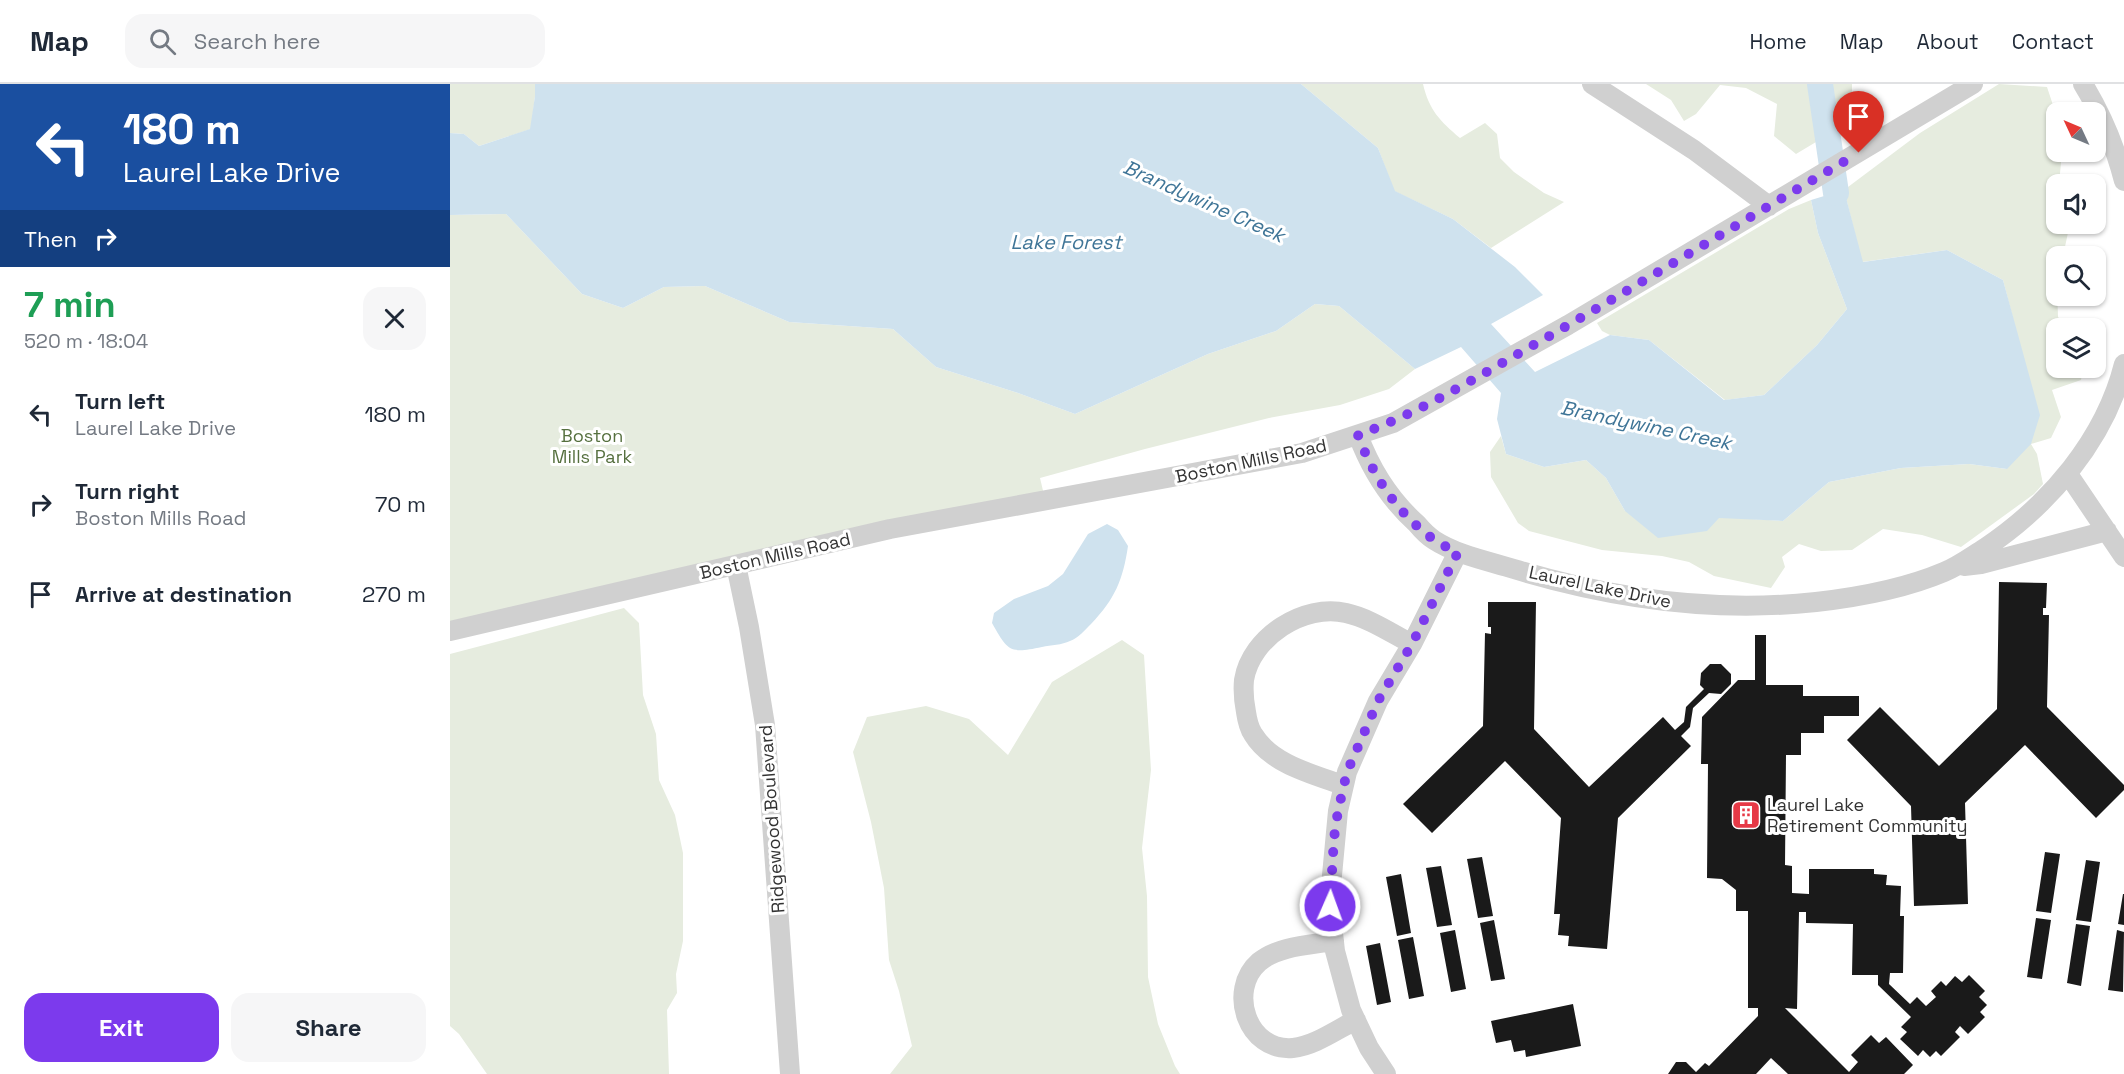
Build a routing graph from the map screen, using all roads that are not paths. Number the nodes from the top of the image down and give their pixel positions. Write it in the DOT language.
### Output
graph roads {
  1 [pos="1592,84"];
  2 [pos="1973,84"];
  3 [pos="2083,84"];
  4 [pos="2124,181"];
  5 [pos="1769,206"];
  6 [pos="2124,364"];
  7 [pos="2121,384"];
  8 [pos="1358,435"];
  9 [pos="2068,474"];
  10 [pos="2107,531"];
  11 [pos="1458,552"];
  12 [pos="2124,557"];
  13 [pos="736,566"];
  14 [pos="1955,566"];
  15 [pos="450,630"];
  16 [pos="1412,644"];
  17 [pos="1343,786"];
  18 [pos="1334,941"];
  19 [pos="1356,1020"];
  20 [pos="790,1074"];
  21 [pos="1386,1074"];
  1 -- 5 [label="street"];
  2 -- 5 [label="street, Boston Mills Road"];
  3 -- 4 [label="street"];
  5 -- 8 [label="street, Boston Mills Road"];
  6 -- 7 [label="street, Laurel Lake Drive"];
  7 -- 9 [label="street, Laurel Lake Drive"];
  8 -- 11 [label="street, Laurel Lake Drive"];
  8 -- 13 [label="street, Boston Mills Road"];
  9 -- 10 [label="street"];
  9 -- 14 [label="street, Laurel Lake Drive"];
  10 -- 12 [label="street"];
  10 -- 14 [label="street, Laurel Lake Drive"];
  11 -- 14 [label="street, Laurel Lake Drive"];
  11 -- 16 [label="street"];
  13 -- 15 [label="street, Boston Mills Road"];
  13 -- 20 [label="street, Ridgewood Boulevard"];
  16 -- 17 [label="street"];
  16 -- 17 [label="street"];
  17 -- 18 [label="street"];
  18 -- 19 [label="street"];
  18 -- 19 [label="street"];
  19 -- 21 [label="street"];
}
